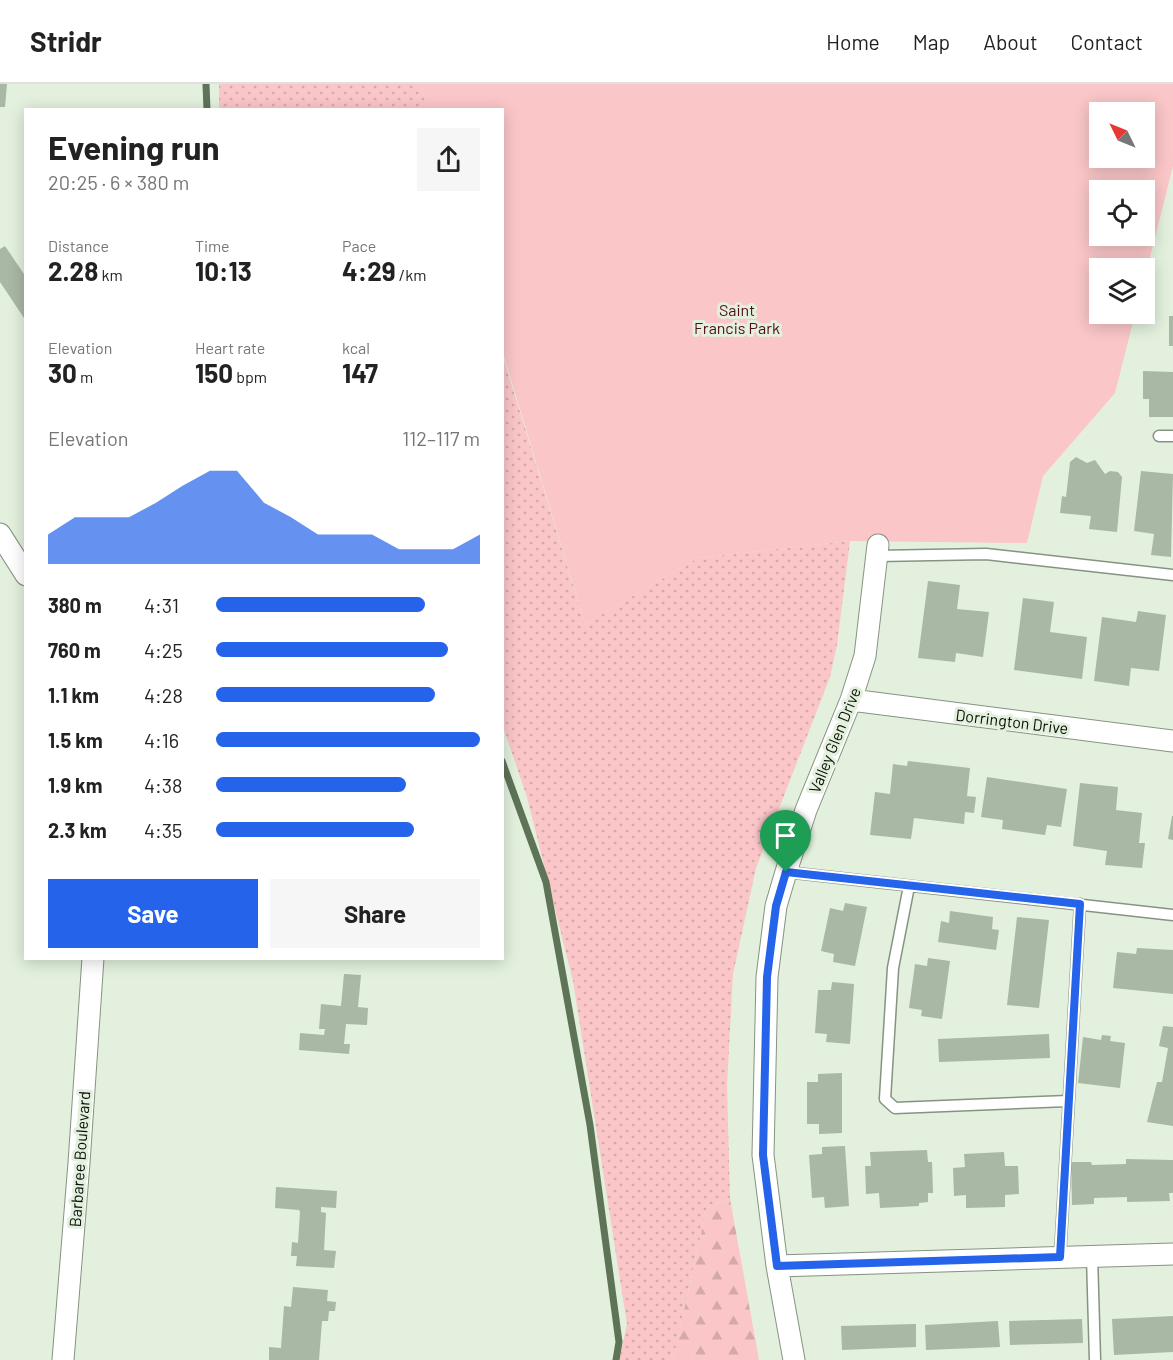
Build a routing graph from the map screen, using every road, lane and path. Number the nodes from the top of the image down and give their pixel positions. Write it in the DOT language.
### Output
graph roads {
  1 [pos="1159,436"];
  2 [pos="1173,436"];
  3 [pos="0,534"];
  4 [pos="877,550"];
  5 [pos="24,572"];
  6 [pos="1173,574"];
  7 [pos="851,700"];
  8 [pos="1173,741"];
  9 [pos="786,872"];
  10 [pos="909,886"];
  11 [pos="1080,904"];
  12 [pos="1173,915"];
  13 [pos="93,960"];
  14 [pos="1068,1101"];
  15 [pos="1173,1254"];
  16 [pos="1092,1256"];
  17 [pos="1060,1257"];
  18 [pos="777,1266"];
  19 [pos="63,1360"];
  20 [pos="794,1360"];
  21 [pos="1095,1360"];
  1 -- 2 [label="lane"];
  3 -- 5 [label="street"];
  4 -- 6 [label="lane"];
  4 -- 7 [label="street, Valley Glen Drive"];
  7 -- 8 [label="street, Dorrington Drive"];
  7 -- 9 [label="street, Valley Glen Drive"];
  9 -- 10 [label="lane"];
  9 -- 18 [label="street, Valley Glen Drive"];
  10 -- 11 [label="lane"];
  10 -- 14 [label="lane"];
  11 -- 12 [label="lane"];
  11 -- 14 [label="lane"];
  13 -- 19 [label="street, Barbaree Boulevard"];
  14 -- 17 [label="lane"];
  15 -- 16 [label="street"];
  16 -- 17 [label="street"];
  16 -- 21 [label="lane"];
  17 -- 18 [label="street"];
  18 -- 20 [label="street, Valley Glen Drive"];
}
